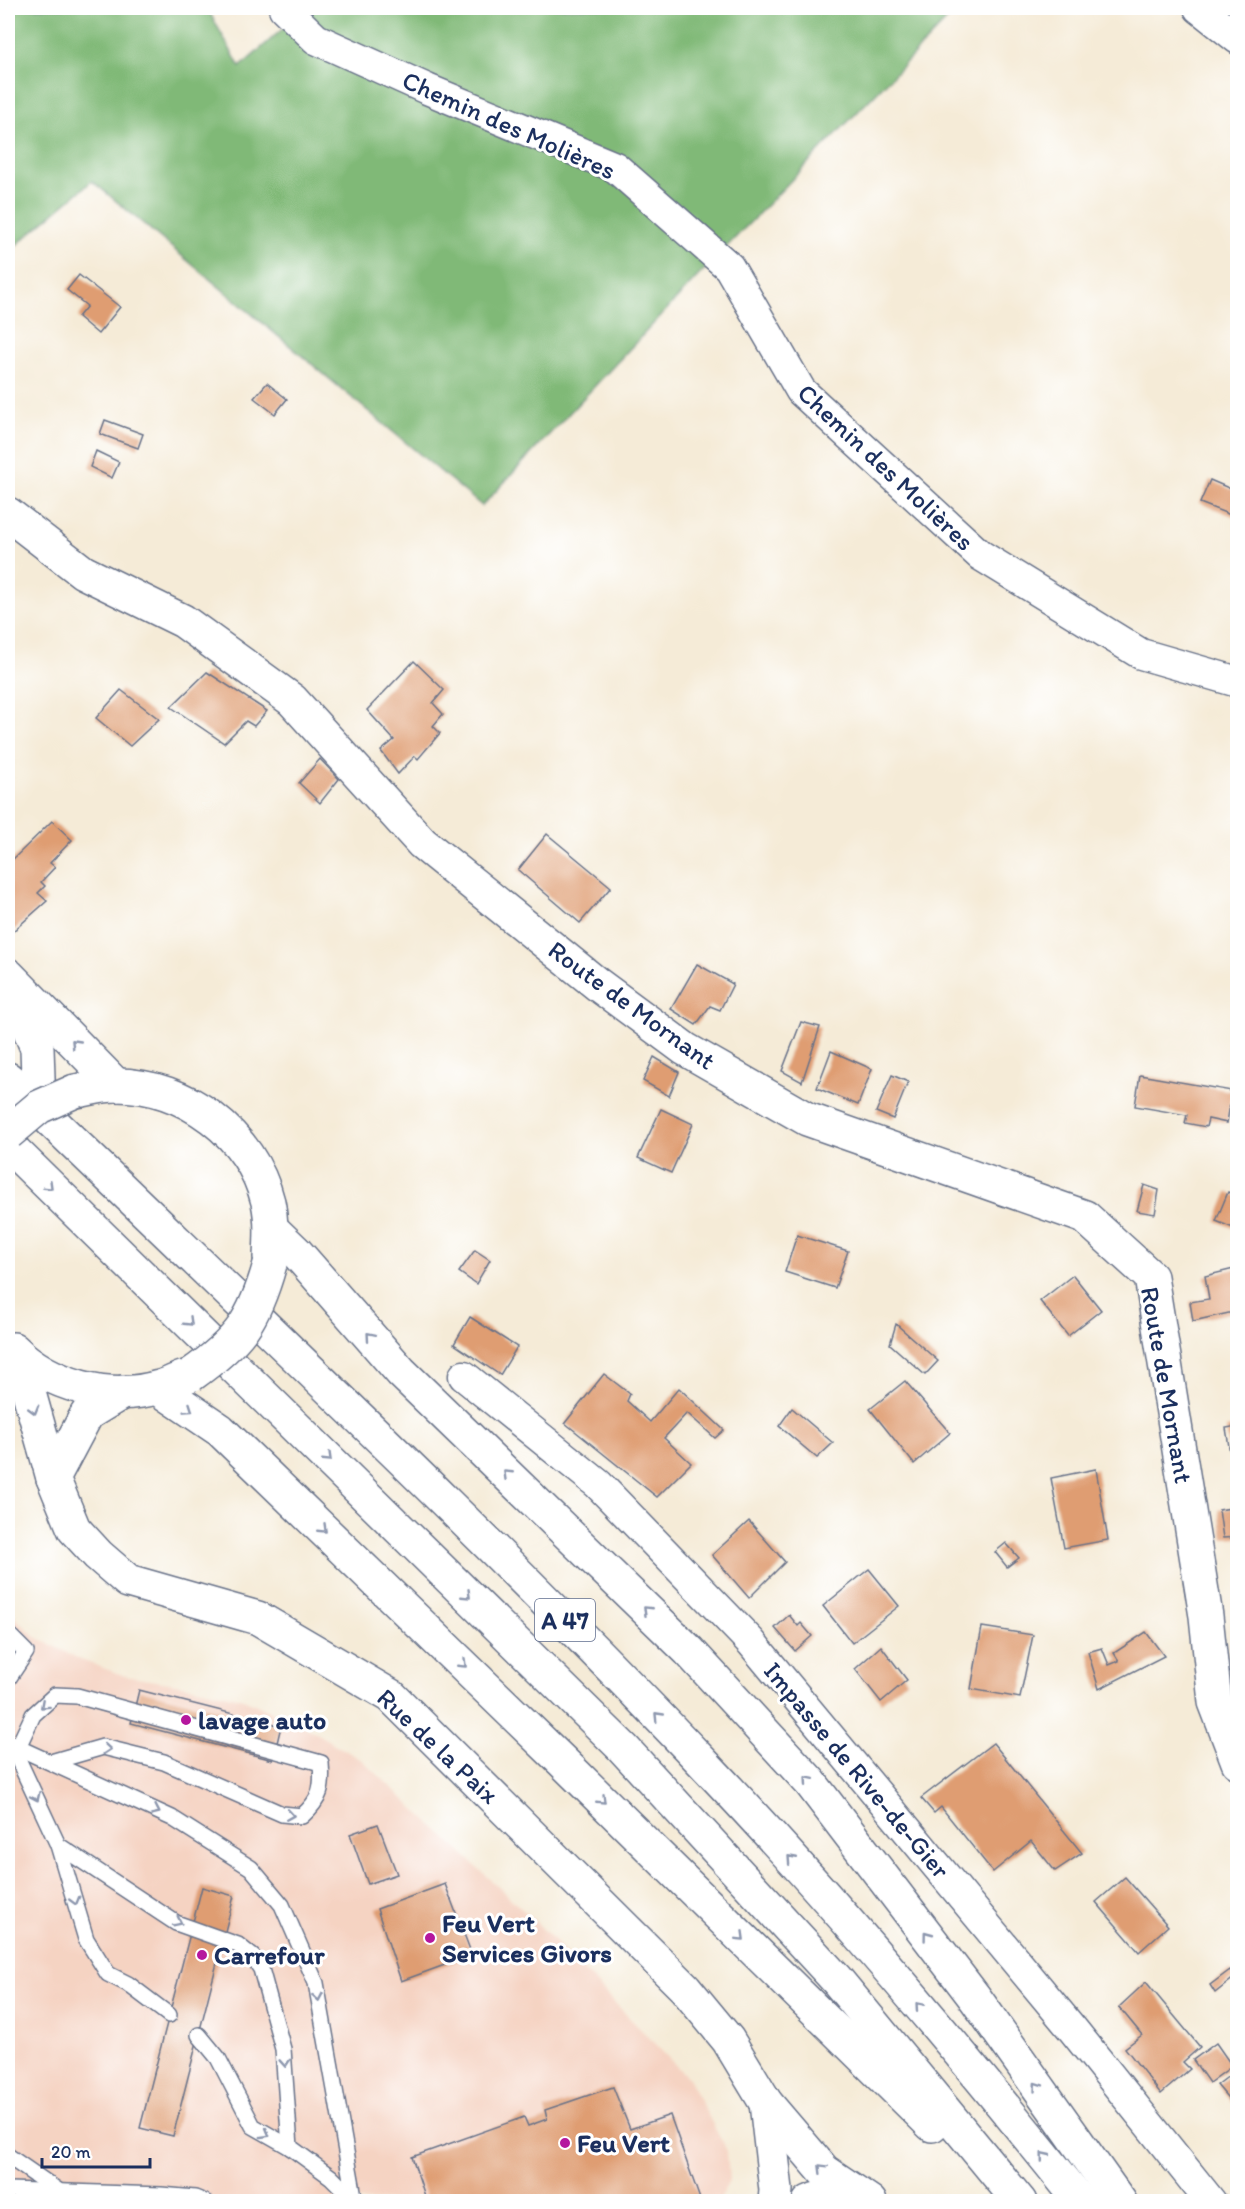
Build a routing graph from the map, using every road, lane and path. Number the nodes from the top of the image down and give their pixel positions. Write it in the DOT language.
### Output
graph roads {
  1 [pos="285,8"];
  2 [pos="1200,8"];
  3 [pos="1238,39"];
  4 [pos="8,514"];
  5 [pos="1238,682"];
  6 [pos="8,976"];
  7 [pos="8,1079"];
  8 [pos="116,1085"];
  9 [pos="39,1107"];
  10 [pos="8,1133"];
  11 [pos="8,1145"];
  12 [pos="272,1229"];
  13 [pos="13,1349"];
  14 [pos="464,1376"];
  15 [pos="158,1388"];
  16 [pos="123,1392"];
  17 [pos="53,1478"];
  18 [pos="8,1634"];
  19 [pos="8,1679"];
  20 [pos="12,1745"];
  21 [pos="51,1762"];
  22 [pos="1238,1762"];
  23 [pos="58,1845"];
  24 [pos="169,2015"];
  25 [pos="199,2035"];
  26 [pos="766,2103"];
  27 [pos="290,2148"];
  28 [pos="8,2156"];
  29 [pos="8,2190"];
  30 [pos="57,2191"];
  31 [pos="355,2201"];
  32 [pos="205,2202"];
  33 [pos="775,2202"];
  34 [pos="809,2202"];
  35 [pos="863,2202"];
  36 [pos="870,2202"];
  37 [pos="1011,2202"];
  38 [pos="1020,2202"];
  39 [pos="1080,2202"];
  40 [pos="1120,2202"];
  41 [pos="1211,2202"];
  1 -- 5 [label="street, Chemin des Molières"];
  2 -- 3 [label="street"];
  4 -- 22 [label="main road, Route de Mornant"];
  8 -- 6 [label="main road, one-way"];
  6 -- 9 [label="main road"];
  39 -- 7 [label="main road, A 47, one-way"];
  8 -- 9 [label="main road, bridge"];
  8 -- 12 [label="main road"];
  9 -- 10 [label="main road, bridge"];
  11 -- 38 [label="main road, A 47, one-way"];
  12 -- 15 [label="main road, bridge"];
  40 -- 12 [label="main road, one-way"];
  13 -- 16 [label="main road"];
  13 -- 17 [label="main road, Rue de la Paix, one-way"];
  14 -- 41 [label="street, Impasse de Rive-de-Gier"];
  15 -- 16 [label="main road"];
  15 -- 37 [label="main road, one-way"];
  16 -- 17 [label="main road"];
  17 -- 26 [label="main road, Rue de la Paix"];
  18 -- 19 [label="lane"];
  20 -- 21 [label="lane"];
  21 -- 20 [label="lane, one-way"];
  20 -- 23 [label="lane, one-way"];
  21 -- 31 [label="lane, one-way"];
  23 -- 24 [label="lane, one-way"];
  23 -- 27 [label="lane, one-way"];
  25 -- 27 [label="lane, one-way"];
  26 -- 33 [label="main road, Rue de la Paix"];
  36 -- 26 [label="main road, Rue de la Paix, one-way"];
  27 -- 31 [label="lane"];
  28 -- 30 [label="lane"];
  29 -- 30 [label="lane"];
  30 -- 32 [label="lane"];
  34 -- 35 [label="main road"];
}
